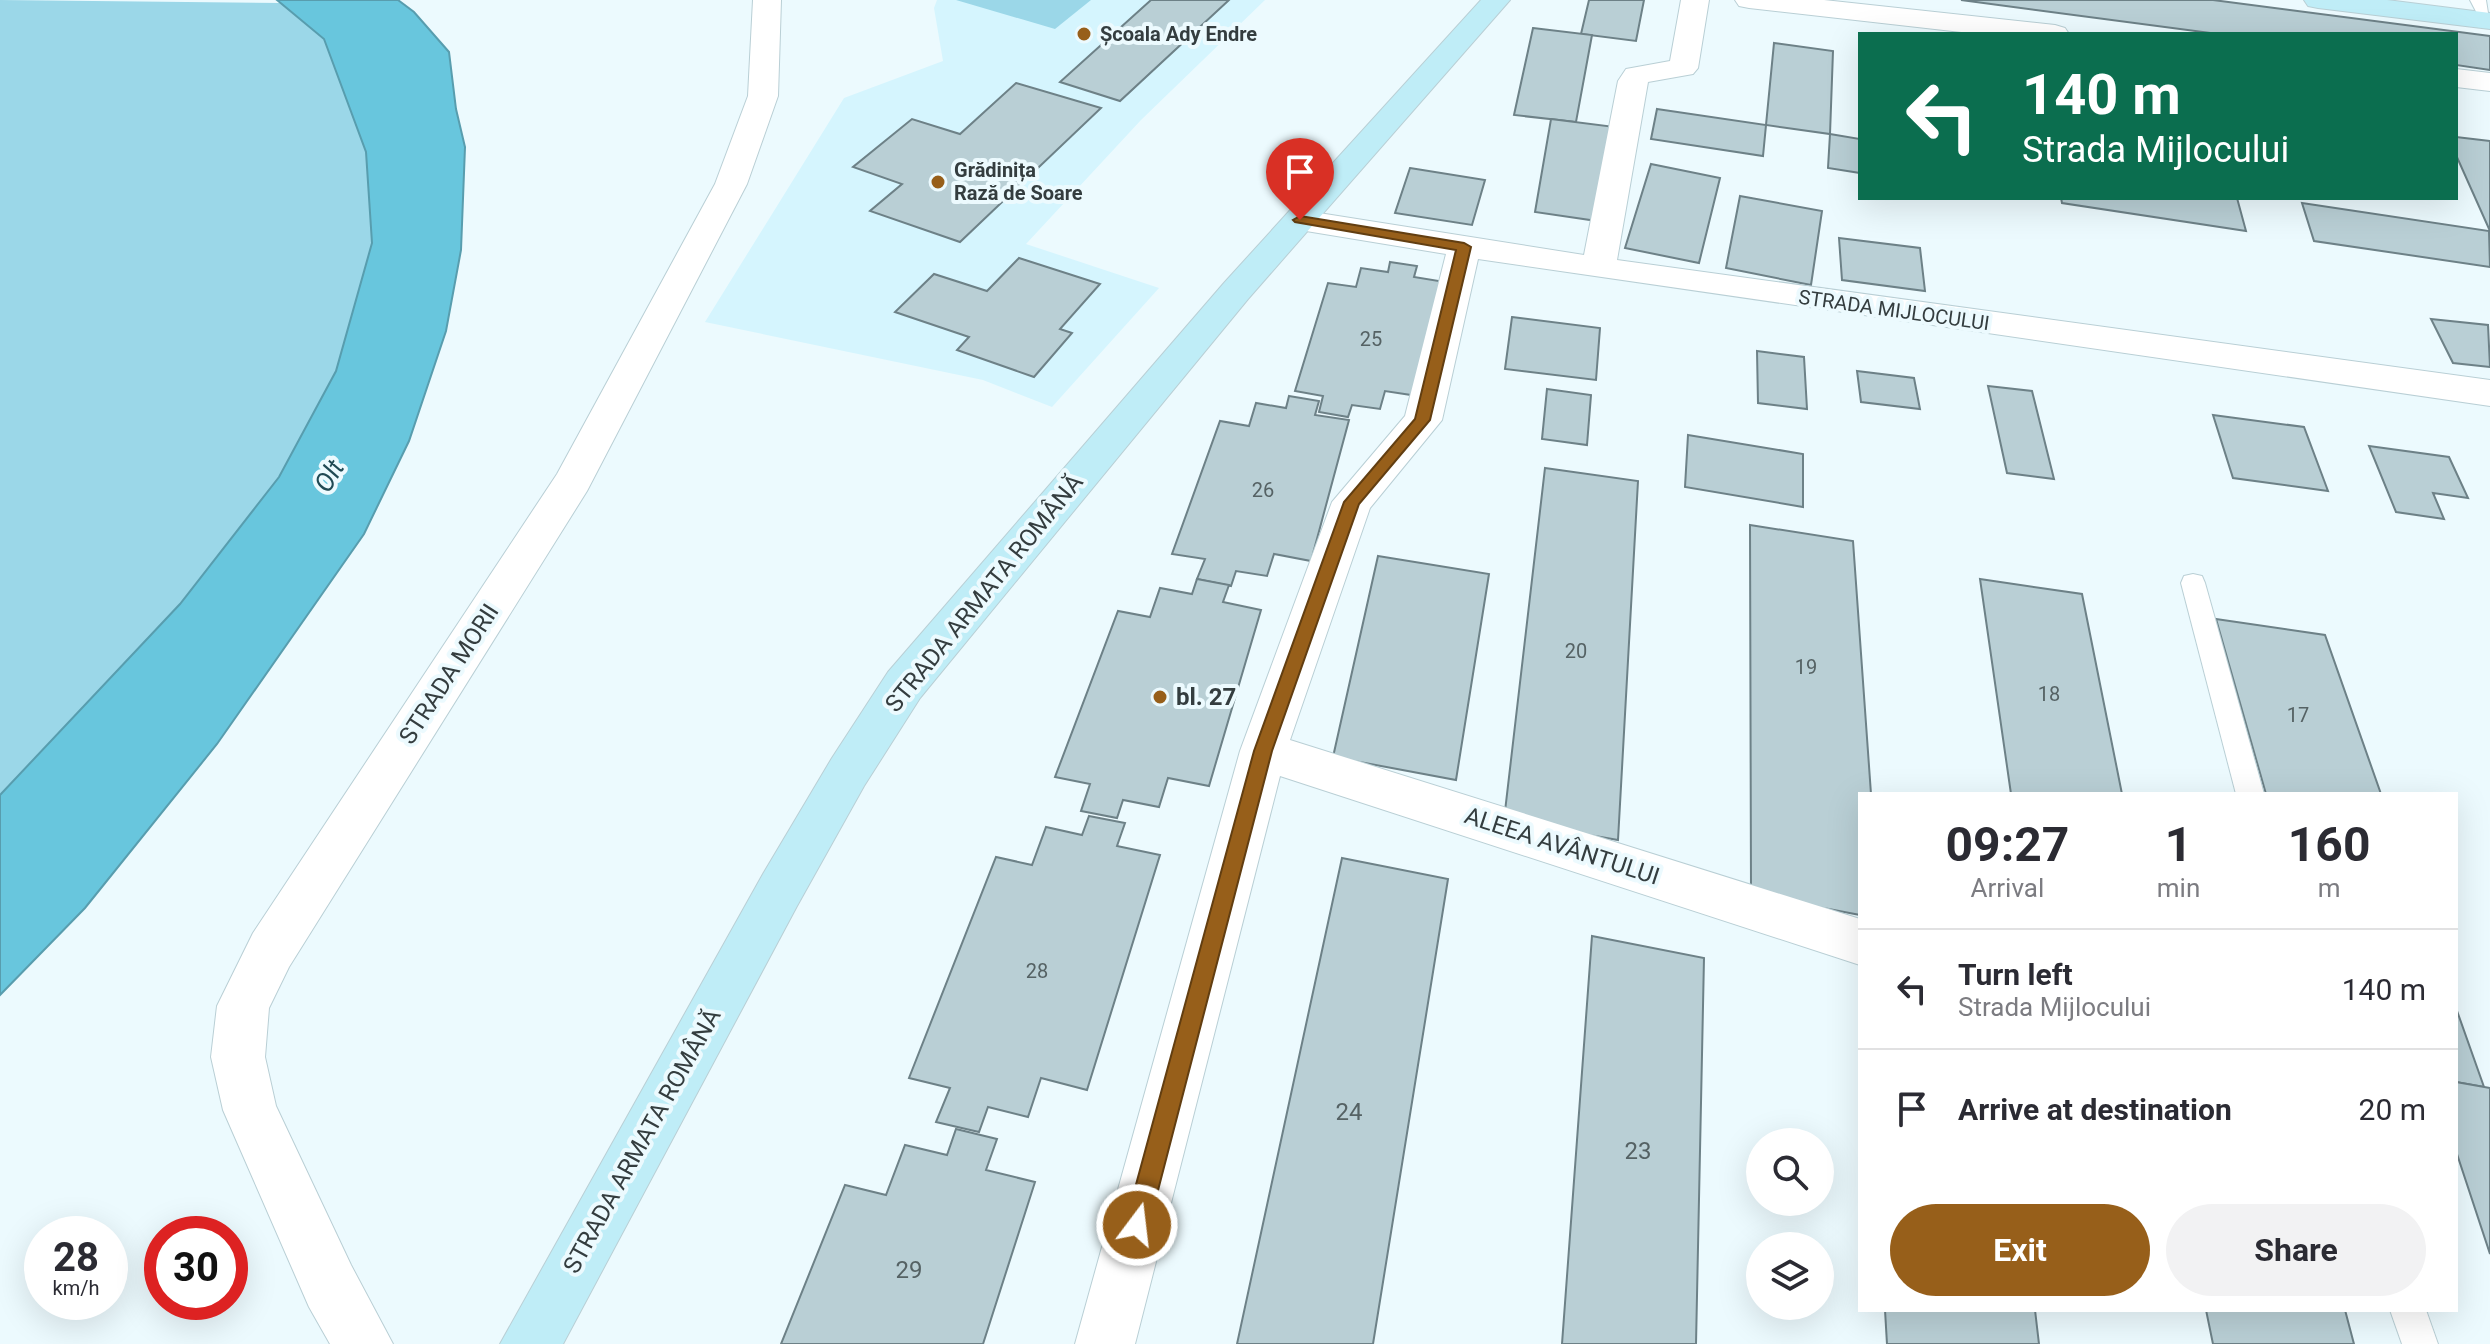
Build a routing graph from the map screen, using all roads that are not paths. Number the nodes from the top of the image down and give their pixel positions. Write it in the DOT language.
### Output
graph roads {
  1 [pos="767,0"];
  2 [pos="1496,0"];
  3 [pos="1695,0"];
  4 [pos="1749,0"];
  5 [pos="2318,0"];
  6 [pos="2486,14"];
  7 [pos="2037,32"];
  8 [pos="2458,78"];
  9 [pos="2490,82"];
  10 [pos="1300,220"];
  11 [pos="1464,247"];
  12 [pos="1599,268"];
  13 [pos="2490,393"];
  14 [pos="2193,583"];
  15 [pos="1263,751"];
  16 [pos="2249,792"];
  17 [pos="1858,941"];
  18 [pos="2409,1312"];
  19 [pos="363,1344"];
  20 [pos="530,1344"];
  21 [pos="1105,1344"];
  22 [pos="2420,1344"];
  1 -- 19 [label="street, STRADA MORII"];
  2 -- 10 [label="street, STRADA ARMATA ROMÂNĂ"];
  3 -- 12 [label="street"];
  4 -- 7 [label="street"];
  5 -- 6 [label="street"];
  8 -- 9 [label="street"];
  10 -- 11 [label="street, STRADA MIJLOCULUI"];
  10 -- 20 [label="street, STRADA ARMATA ROMÂNĂ"];
  11 -- 12 [label="street, STRADA MIJLOCULUI"];
  11 -- 15 [label="street"];
  12 -- 13 [label="street, STRADA MIJLOCULUI"];
  14 -- 16 [label="lane"];
  15 -- 17 [label="street, ALEEA AVÂNTULUI"];
  15 -- 21 [label="street"];
  18 -- 22 [label="lane"];
}
